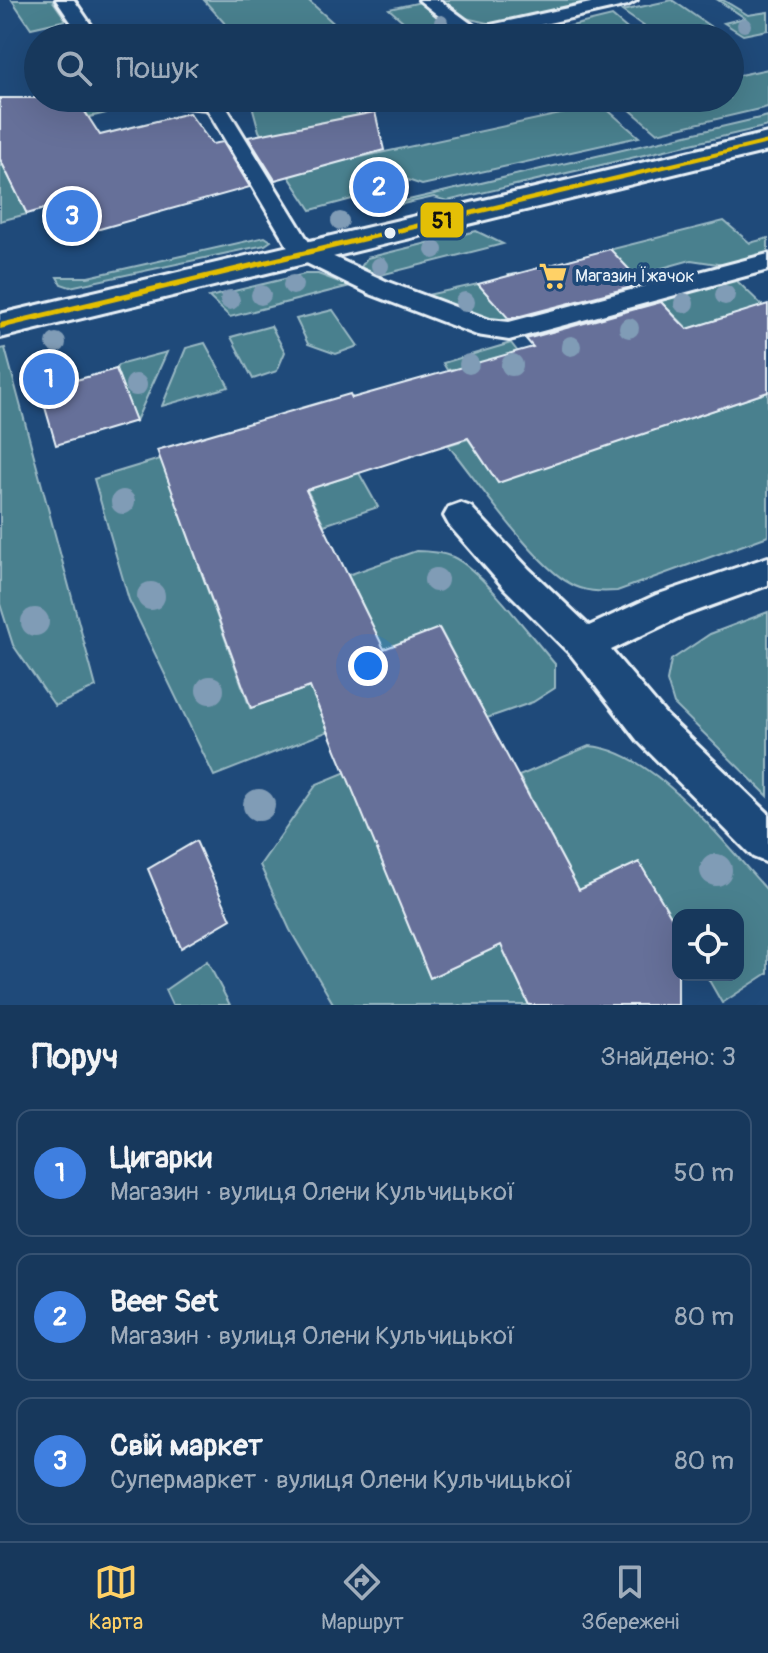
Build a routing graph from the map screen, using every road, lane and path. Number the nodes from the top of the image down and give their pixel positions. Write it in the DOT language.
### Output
graph roads {
  1 [pos="65,0"];
  2 [pos="428,0"];
  3 [pos="628,0"];
  4 [pos="81,24"];
  5 [pos="453,24"];
  6 [pos="519,24"];
  7 [pos="224,112"];
  8 [pos="768,142"];
  9 [pos="303,252"];
  10 [pos="768,262"];
  11 [pos="0,326"];
  12 [pos="460,516"];
  13 [pos="768,571"];
  14 [pos="585,645"];
  15 [pos="768,842"];
  1 -- 4 [label="lane"];
  2 -- 5 [label="lane"];
  3 -- 6 [label="lane"];
  7 -- 9 [label="lane"];
  8 -- 9 [label="street"];
  9 -- 10 [label="lane"];
  9 -- 11 [label="street"];
  12 -- 14 [label="lane"];
  13 -- 14 [label="lane"];
  14 -- 15 [label="lane"];
}
